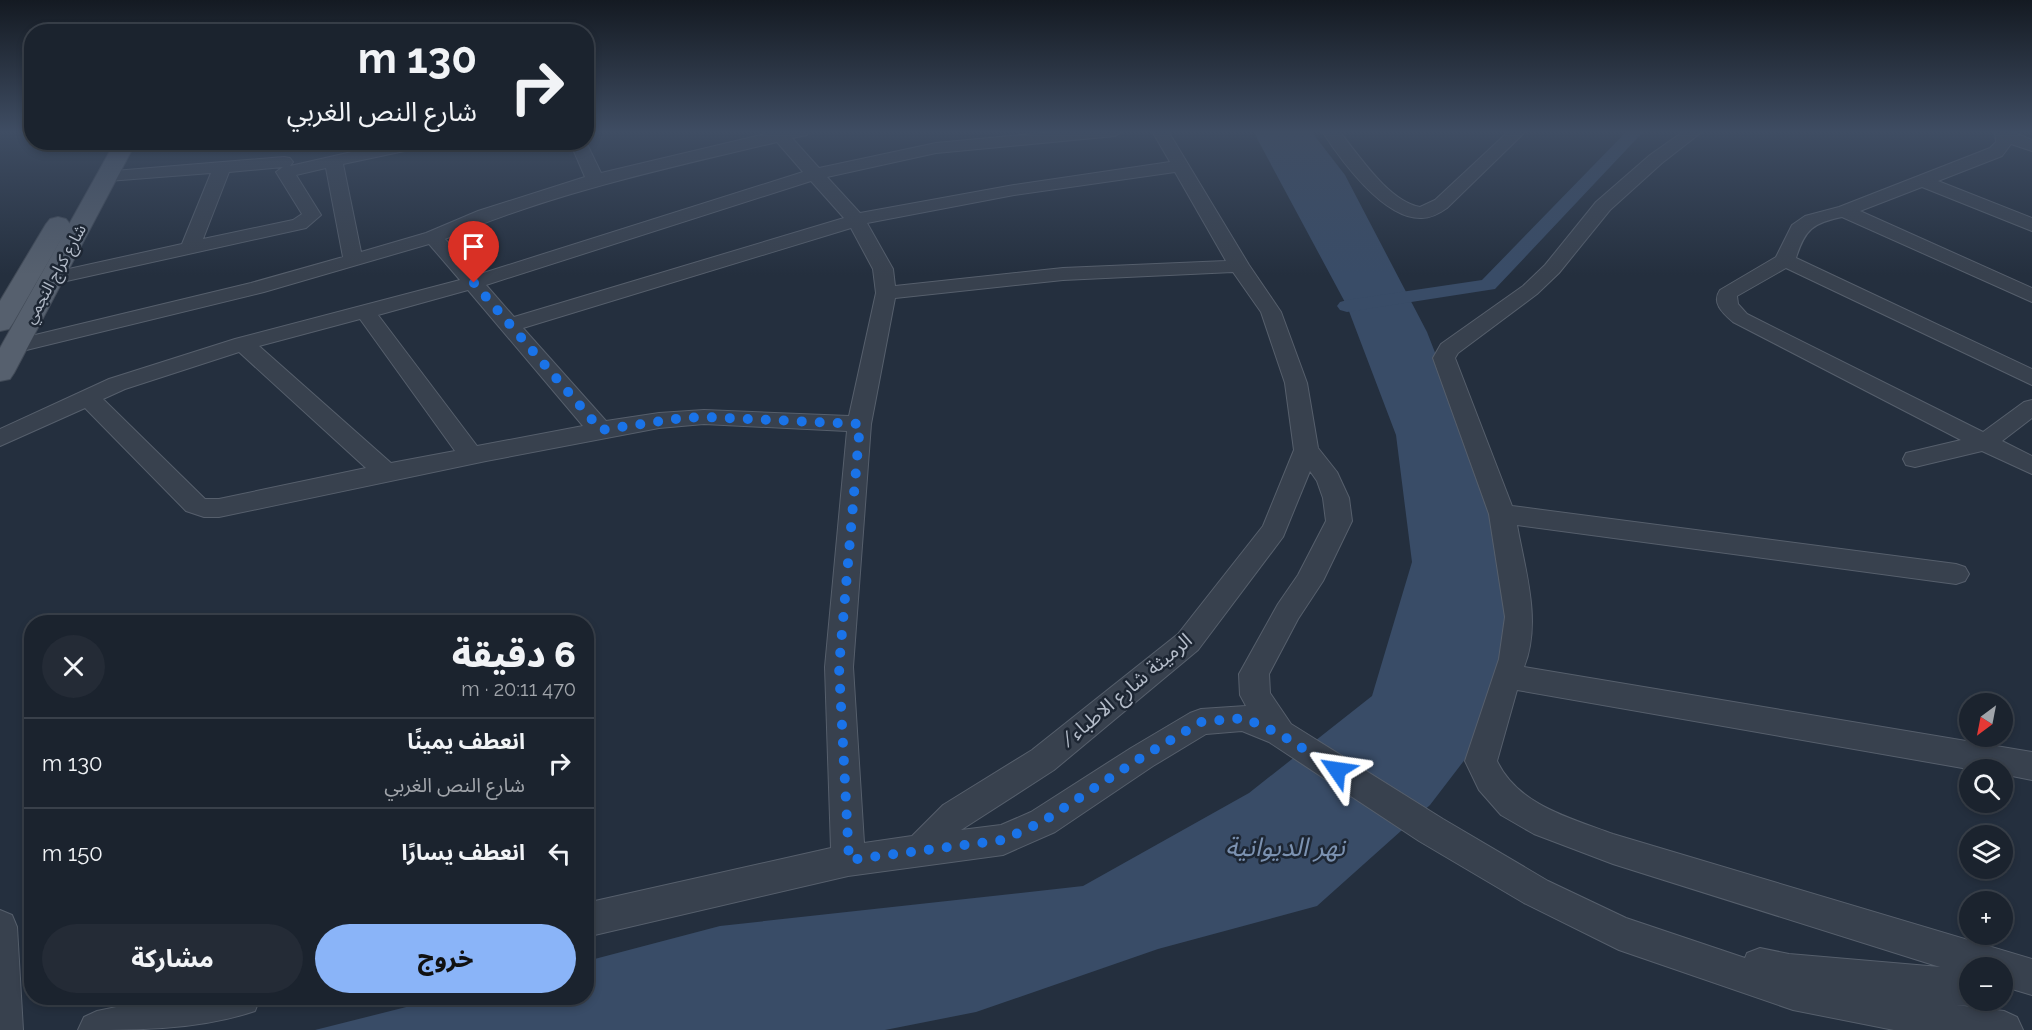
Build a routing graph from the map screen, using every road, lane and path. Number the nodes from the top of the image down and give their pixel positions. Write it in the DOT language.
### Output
graph roads {
  1 [pos="83,179"];
  2 [pos="106,179"];
  3 [pos="217,179"];
  4 [pos="296,179"];
  5 [pos="337,179"];
  6 [pos="599,179"];
  7 [pos="799,179"];
  8 [pos="820,179"];
  9 [pos="1090,179"];
  10 [pos="1188,179"];
  11 [pos="1373,179"];
  12 [pos="1467,179"];
  13 [pos="1633,179"];
  14 [pos="595,180"];
  15 [pos="1920,180"];
  16 [pos="1844,211"];
  17 [pos="856,220"];
  18 [pos="2032,225"];
  19 [pos="434,237"];
  20 [pos="190,248"];
  21 [pos="353,260"];
  22 [pos="1785,260"];
  23 [pos="1239,266"];
  24 [pos="52,278"];
  25 [pos="474,283"];
  26 [pos="886,293"];
  27 [pos="2032,296"];
  28 [pos="365,312"];
  29 [pos="0,323"];
  30 [pos="510,325"];
  31 [pos="243,344"];
  32 [pos="14,347"];
  33 [pos="0,373"];
  34 [pos="2032,378"];
  35 [pos="88,398"];
  36 [pos="2032,407"];
  37 [pos="860,424"];
  38 [pos="601,430"];
  39 [pos="0,438"];
  40 [pos="1985,442"];
  41 [pos="1306,450"];
  42 [pos="471,455"];
  43 [pos="1915,459"];
  44 [pos="2032,466"];
  45 [pos="384,472"];
  46 [pos="1502,514"];
  47 [pos="1956,574"];
  48 [pos="1506,676"];
  49 [pos="1280,734"];
  50 [pos="2032,766"];
  51 [pos="920,852"];
  52 [pos="849,860"];
  53 [pos="594,918"];
  54 [pos="0,927"];
  55 [pos="1619,933"];
  56 [pos="1965,957"];
  57 [pos="2013,971"];
  58 [pos="2032,977"];
  59 [pos="1959,987"];
  60 [pos="2013,988"];
  61 [pos="2032,988"];
  62 [pos="210,1005"];
  63 [pos="1984,1029"];
  64 [pos="4,1030"];
  65 [pos="97,1030"];
  1 -- 29 [label="main road"];
  2 -- 24 [label="main road, شارع كراج النجمي"];
  3 -- 20 [label="street"];
  4 -- 20 [label="street"];
  5 -- 21 [label="street"];
  6 -- 14 [label="street"];
  7 -- 25 [label="street"];
  8 -- 17 [label="street"];
  9 -- 17 [label="street"];
  10 -- 23 [label="street"];
  11 -- 12 [label="street"];
  13 -- 46 [label="street"];
  14 -- 19 [label="street"];
  15 -- 16 [label="street"];
  15 -- 18 [label="street"];
  16 -- 22 [label="street"];
  16 -- 27 [label="street"];
  17 -- 26 [label="street"];
  17 -- 30 [label="street"];
  19 -- 21 [label="street"];
  19 -- 25 [label="street"];
  20 -- 24 [label="street"];
  21 -- 32 [label="street"];
  22 -- 34 [label="street"];
  22 -- 40 [label="street"];
  23 -- 26 [label="street"];
  23 -- 41 [label="street"];
  24 -- 32 [label="main road, شارع كراج النجمي"];
  25 -- 28 [label="street"];
  25 -- 30 [label="street"];
  26 -- 37 [label="street"];
  28 -- 31 [label="street"];
  28 -- 42 [label="street"];
  30 -- 38 [label="street"];
  31 -- 35 [label="street"];
  31 -- 45 [label="street"];
  32 -- 33 [label="main road, شارع كراج النجمي"];
  35 -- 39 [label="street"];
  35 -- 45 [label="street"];
  36 -- 40 [label="street"];
  37 -- 38 [label="street"];
  37 -- 52 [label="street"];
  38 -- 42 [label="street"];
  40 -- 43 [label="street"];
  40 -- 44 [label="street"];
  41 -- 49 [label="street"];
  41 -- 51 [label="street, /الرميثة شارع الاطباء"];
  42 -- 45 [label="street"];
  46 -- 47 [label="street"];
  46 -- 48 [label="street"];
  48 -- 50 [label="street"];
  48 -- 56 [label="street"];
  49 -- 51 [label="street"];
  49 -- 55 [label="street"];
  51 -- 52 [label="street"];
  52 -- 53 [label="street"];
  54 -- 64 [label="street"];
  55 -- 59 [label="street"];
  55 -- 63 [label="street"];
  57 -- 58 [label="street"];
  60 -- 61 [label="street"];
  62 -- 65 [label="street"];
}
